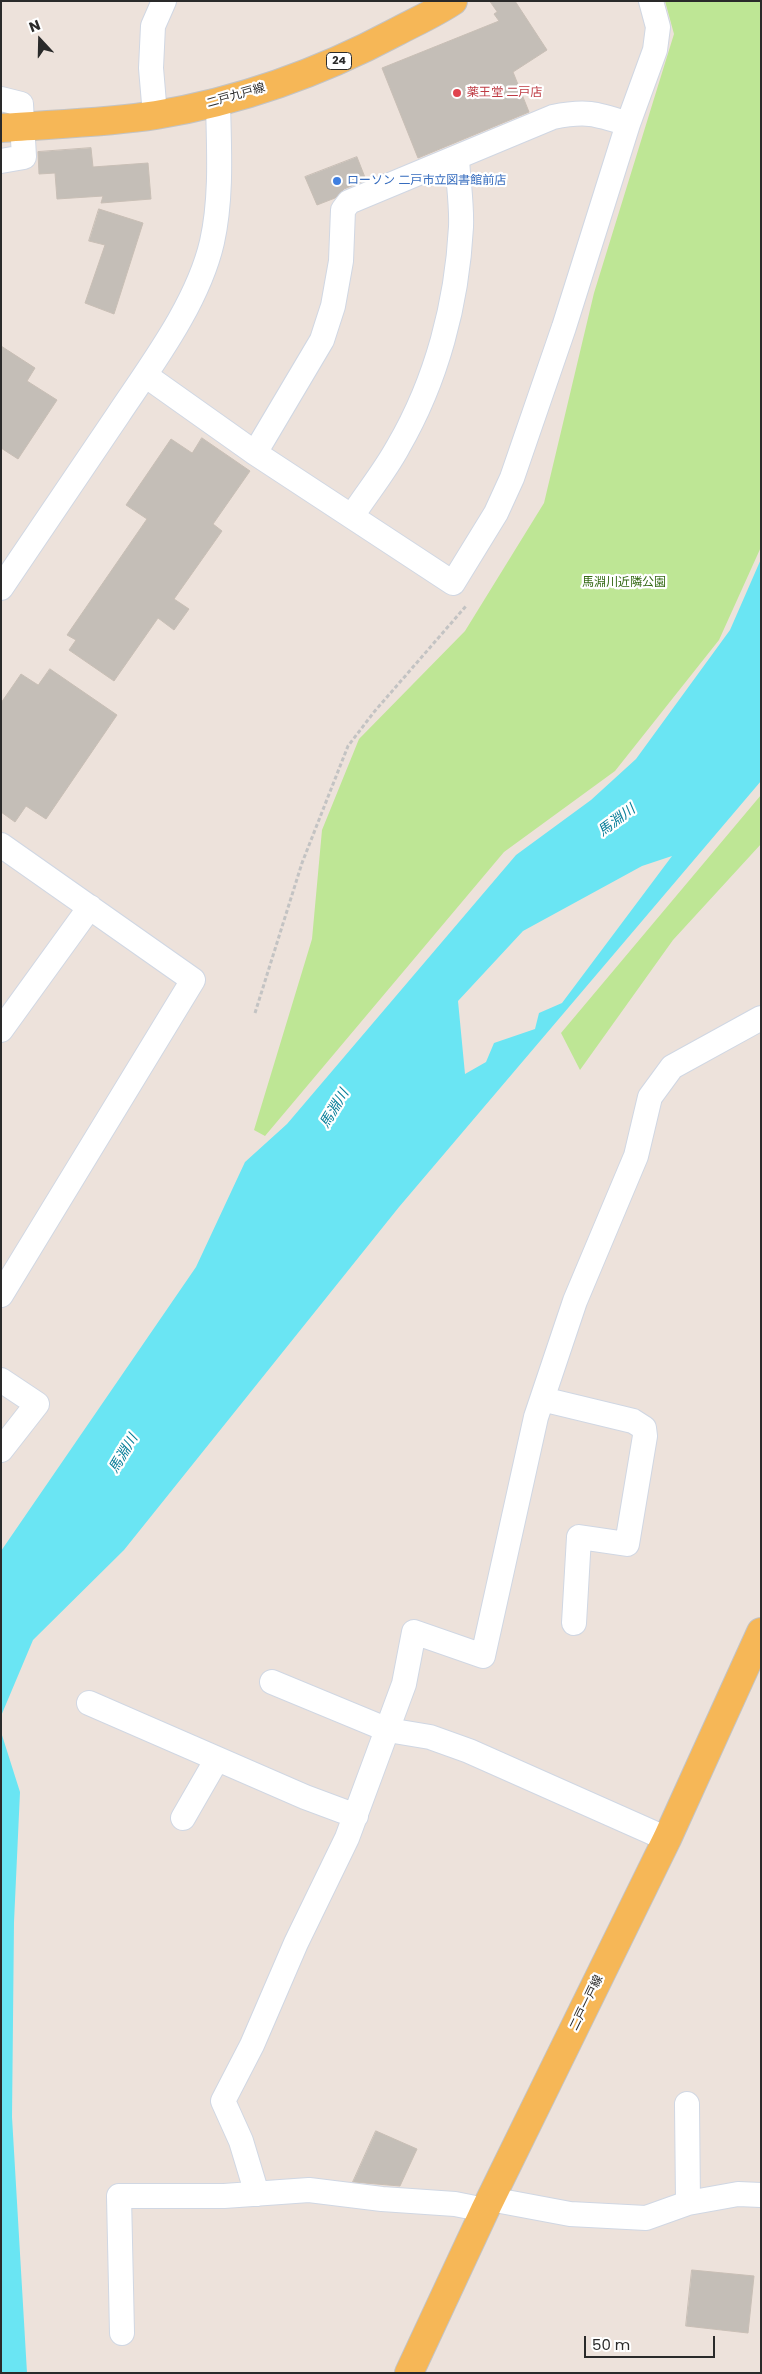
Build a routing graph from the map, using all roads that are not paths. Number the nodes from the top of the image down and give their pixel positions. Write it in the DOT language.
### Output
graph roads {
  1 [pos="164,1"];
  2 [pos="452,1"];
  3 [pos="651,1"];
  4 [pos="1,99"];
  5 [pos="218,103"];
  6 [pos="155,115"];
  7 [pos="628,124"];
  8 [pos="12,127"];
  9 [pos="457,158"];
  10 [pos="1,160"];
  11 [pos="145,375"];
  12 [pos="255,453"];
  13 [pos="352,516"];
  14 [pos="1,588"];
  15 [pos="1,845"];
  16 [pos="90,907"];
  17 [pos="761,1018"];
  18 [pos="1,1030"];
  19 [pos="1,1295"];
  20 [pos="1,1380"];
  21 [pos="542,1399"];
  22 [pos="1,1450"];
  23 [pos="574,1624"];
  24 [pos="761,1632"];
  25 [pos="272,1682"];
  26 [pos="89,1703"];
  27 [pos="388,1730"];
  28 [pos="217,1758"];
  29 [pos="356,1816"];
  30 [pos="183,1818"];
  31 [pos="667,1839"];
  32 [pos="687,2104"];
  33 [pos="258,2194"];
  34 [pos="761,2195"];
  35 [pos="688,2203"];
  36 [pos="487,2205"];
  37 [pos="122,2333"];
  38 [pos="409,2373"];
  1 -- 6 [label="street"];
  2 -- 5 [label="main road, 二戸九戸線 / 24"];
  3 -- 7 [label="street"];
  4 -- 8 [label="street"];
  5 -- 6 [label="main road, 二戸九戸線 / 24"];
  5 -- 11 [label="street"];
  6 -- 8 [label="main road, 二戸九戸線 / 24"];
  7 -- 9 [label="street"];
  7 -- 13 [label="street"];
  8 -- 10 [label="street"];
  9 -- 12 [label="street"];
  9 -- 13 [label="street"];
  11 -- 12 [label="street"];
  11 -- 14 [label="street"];
  12 -- 13 [label="street"];
  15 -- 16 [label="street"];
  16 -- 18 [label="street"];
  16 -- 19 [label="street"];
  17 -- 21 [label="street"];
  20 -- 22 [label="street"];
  21 -- 23 [label="street"];
  21 -- 27 [label="street"];
  24 -- 31 [label="main road, 二戸一戸線"];
  25 -- 27 [label="street"];
  26 -- 28 [label="street"];
  27 -- 29 [label="street"];
  27 -- 31 [label="street"];
  28 -- 29 [label="street"];
  28 -- 30 [label="street"];
  29 -- 33 [label="street"];
  31 -- 36 [label="main road, 二戸一戸線"];
  32 -- 35 [label="street"];
  33 -- 36 [label="street"];
  33 -- 37 [label="street"];
  34 -- 35 [label="street"];
  35 -- 36 [label="street"];
  36 -- 38 [label="main road, 二戸一戸線"];
}
